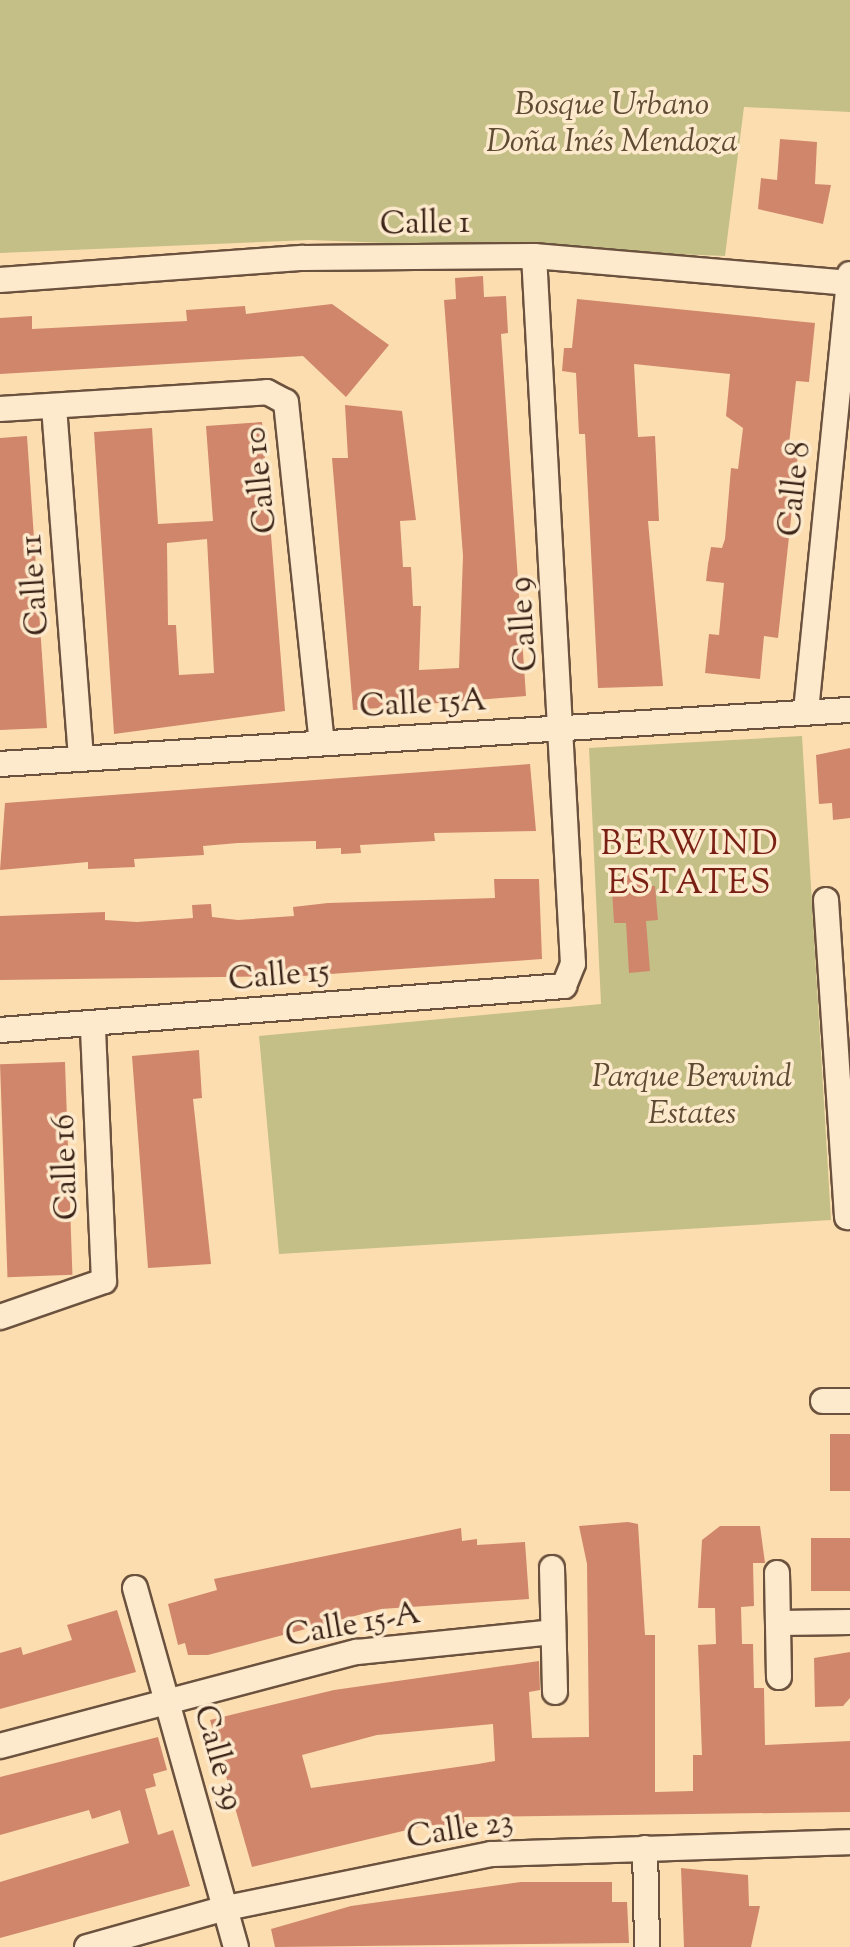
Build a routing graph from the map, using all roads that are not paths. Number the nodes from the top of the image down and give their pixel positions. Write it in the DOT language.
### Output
graph roads {
  1 [pos="534,256"];
  2 [pos="850,274"];
  3 [pos="0,280"];
  4 [pos="850,283"];
  5 [pos="54,407"];
  6 [pos="0,409"];
  7 [pos="850,710"];
  8 [pos="806,711"];
  9 [pos="564,730"];
  10 [pos="322,743"];
  11 [pos="81,759"];
  12 [pos="0,764"];
  13 [pos="826,900"];
  14 [pos="841,977"];
  15 [pos="564,986"];
  16 [pos="93,1025"];
  17 [pos="0,1030"];
  18 [pos="847,1217"];
  19 [pos="0,1317"];
  20 [pos="823,1401"];
  21 [pos="850,1401"];
  22 [pos="552,1568"];
  23 [pos="777,1573"];
  24 [pos="135,1588"];
  25 [pos="850,1622"];
  26 [pos="779,1623"];
  27 [pos="553,1632"];
  28 [pos="779,1677"];
  29 [pos="555,1692"];
  30 [pos="166,1698"];
  31 [pos="0,1746"];
  32 [pos="850,1842"];
  33 [pos="645,1848"];
  34 [pos="226,1908"];
  35 [pos="87,1947"];
  36 [pos="236,1947"];
  37 [pos="647,1947"];
  1 -- 3 [label="street, Calle 1"];
  1 -- 4 [label="street, Calle 1"];
  1 -- 9 [label="street, Calle 9"];
  2 -- 4 [label="street, Calle 8"];
  4 -- 8 [label="street, Calle 8"];
  5 -- 6 [label="street, Calle 10"];
  5 -- 10 [label="street, Calle 10"];
  5 -- 11 [label="street, Calle 11"];
  7 -- 8 [label="street, Calle 15A"];
  8 -- 9 [label="street, Calle 15A"];
  9 -- 10 [label="street, Calle 15A"];
  9 -- 15 [label="street, Calle 9"];
  10 -- 11 [label="street, Calle 15A"];
  11 -- 12 [label="street, Calle 15A"];
  13 -- 14 [label="street"];
  14 -- 18 [label="street"];
  15 -- 16 [label="street, Calle 15"];
  16 -- 17 [label="street, Calle 15"];
  16 -- 19 [label="street, Calle 16"];
  20 -- 21 [label="street"];
  22 -- 27 [label="street"];
  23 -- 26 [label="street"];
  24 -- 30 [label="street, Calle 39"];
  25 -- 26 [label="street"];
  26 -- 28 [label="street"];
  27 -- 29 [label="street"];
  27 -- 30 [label="street, Calle 15-A"];
  30 -- 31 [label="street, Calle 15-A"];
  30 -- 34 [label="street, Calle 39"];
  32 -- 33 [label="street, Calle 23"];
  33 -- 34 [label="street, Calle 23"];
  33 -- 37 [label="street"];
  34 -- 35 [label="street, Calle 23"];
  34 -- 36 [label="street, Calle 39"];
}
